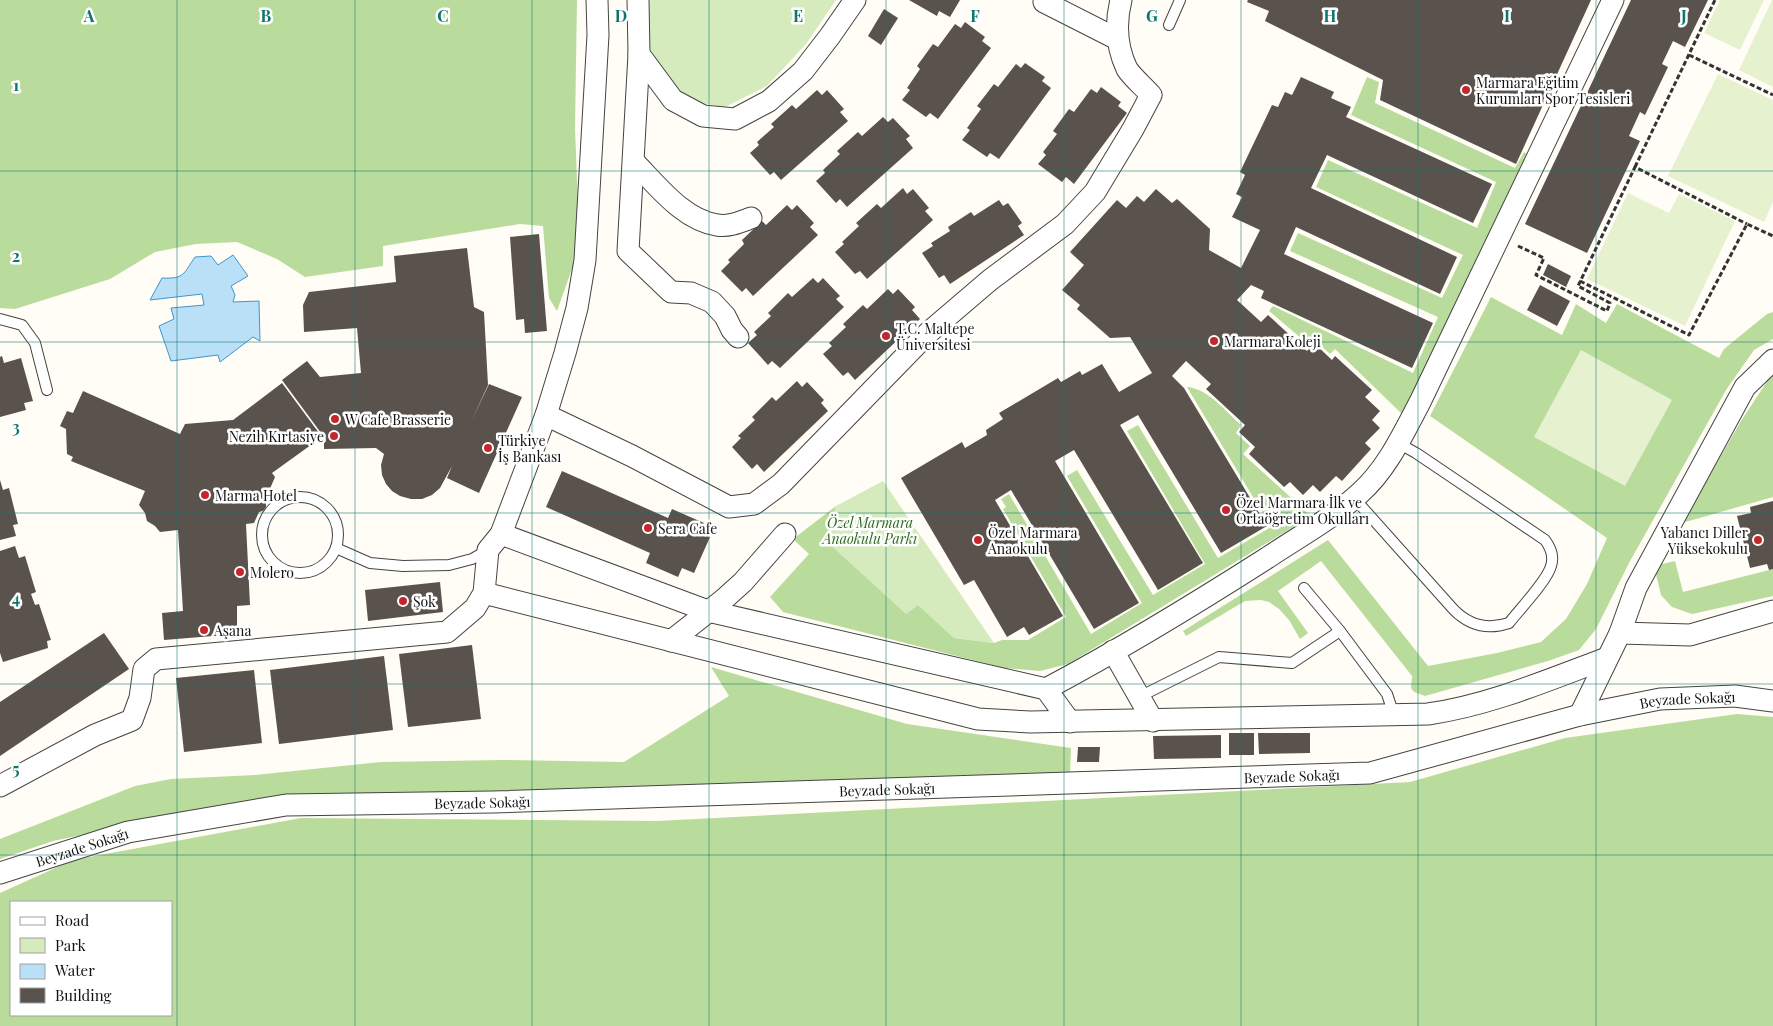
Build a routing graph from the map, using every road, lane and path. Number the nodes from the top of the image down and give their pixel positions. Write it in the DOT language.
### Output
graph roads {
  1 [pos="598,0"];
  2 [pos="638,0"];
  3 [pos="855,0"];
  4 [pos="1121,0"];
  5 [pos="1180,0"];
  6 [pos="1612,0"];
  7 [pos="1716,0"];
  8 [pos="1044,2"];
  9 [pos="1169,25"];
  10 [pos="1117,39"];
  11 [pos="639,54"];
  12 [pos="1689,55"];
  13 [pos="1773,95"];
  14 [pos="634,162"];
  15 [pos="1635,167"];
  16 [pos="751,218"];
  17 [pos="1747,224"];
  18 [pos="1499,236"];
  19 [pos="1773,236"];
  20 [pos="1580,281"];
  21 [pos="0,319"];
  22 [pos="738,337"];
  23 [pos="1773,360"];
  24 [pos="47,390"];
  25 [pos="546,415"];
  26 [pos="1398,444"];
  27 [pos="1354,498"];
  28 [pos="785,534"];
  29 [pos="495,542"];
  30 [pos="336,548"];
  31 [pos="1304,588"];
  32 [pos="484,593"];
  33 [pos="708,611"];
  34 [pos="1773,611"];
  35 [pos="1340,630"];
  36 [pos="1620,633"];
  37 [pos="671,642"];
  38 [pos="1113,651"];
  39 [pos="1608,658"];
  40 [pos="1046,689"];
  41 [pos="1139,697"];
  42 [pos="1773,700"];
  43 [pos="1394,715"];
  44 [pos="1580,715"];
  45 [pos="1152,721"];
  46 [pos="1070,722"];
  47 [pos="0,786"];
  48 [pos="0,873"];
  1 -- 25 [label="street"];
  2 -- 11 [label="street"];
  3 -- 11 [label="street"];
  4 -- 10 [label="street"];
  5 -- 9 [label="lane"];
  6 -- 18 [label="street"];
  7 -- 12 [label="path"];
  8 -- 10 [label="street"];
  10 -- 25 [label="street"];
  11 -- 14 [label="street"];
  12 -- 13 [label="path"];
  12 -- 15 [label="path"];
  14 -- 16 [label="street"];
  14 -- 22 [label="street"];
  15 -- 17 [label="path"];
  15 -- 20 [label="path"];
  17 -- 19 [label="path"];
  17 -- 20 [label="path"];
  18 -- 20 [label="path"];
  18 -- 26 [label="street"];
  21 -- 24 [label="lane"];
  23 -- 36 [label="street"];
  25 -- 29 [label="street"];
  26 -- 27 [label="street"];
  26 -- 27 [label="lane"];
  27 -- 38 [label="street"];
  28 -- 33 [label="street"];
  29 -- 30 [label="lane"];
  29 -- 32 [label="street"];
  29 -- 33 [label="street"];
  30 -- 30 [label="lane"];
  31 -- 35 [label="lane"];
  32 -- 37 [label="street"];
  32 -- 47 [label="street"];
  33 -- 37 [label="street"];
  33 -- 40 [label="street"];
  34 -- 36 [label="street"];
  35 -- 41 [label="lane"];
  35 -- 43 [label="lane"];
  36 -- 39 [label="street"];
  37 -- 46 [label="street"];
  38 -- 40 [label="street"];
  38 -- 41 [label="street"];
  39 -- 43 [label="street"];
  39 -- 44 [label="street"];
  40 -- 46 [label="street"];
  41 -- 45 [label="street"];
  42 -- 44 [label="street, Beyzade Sokağı"];
  43 -- 45 [label="street"];
  44 -- 48 [label="street, Beyzade Sokağı"];
  45 -- 46 [label="street"];
}
